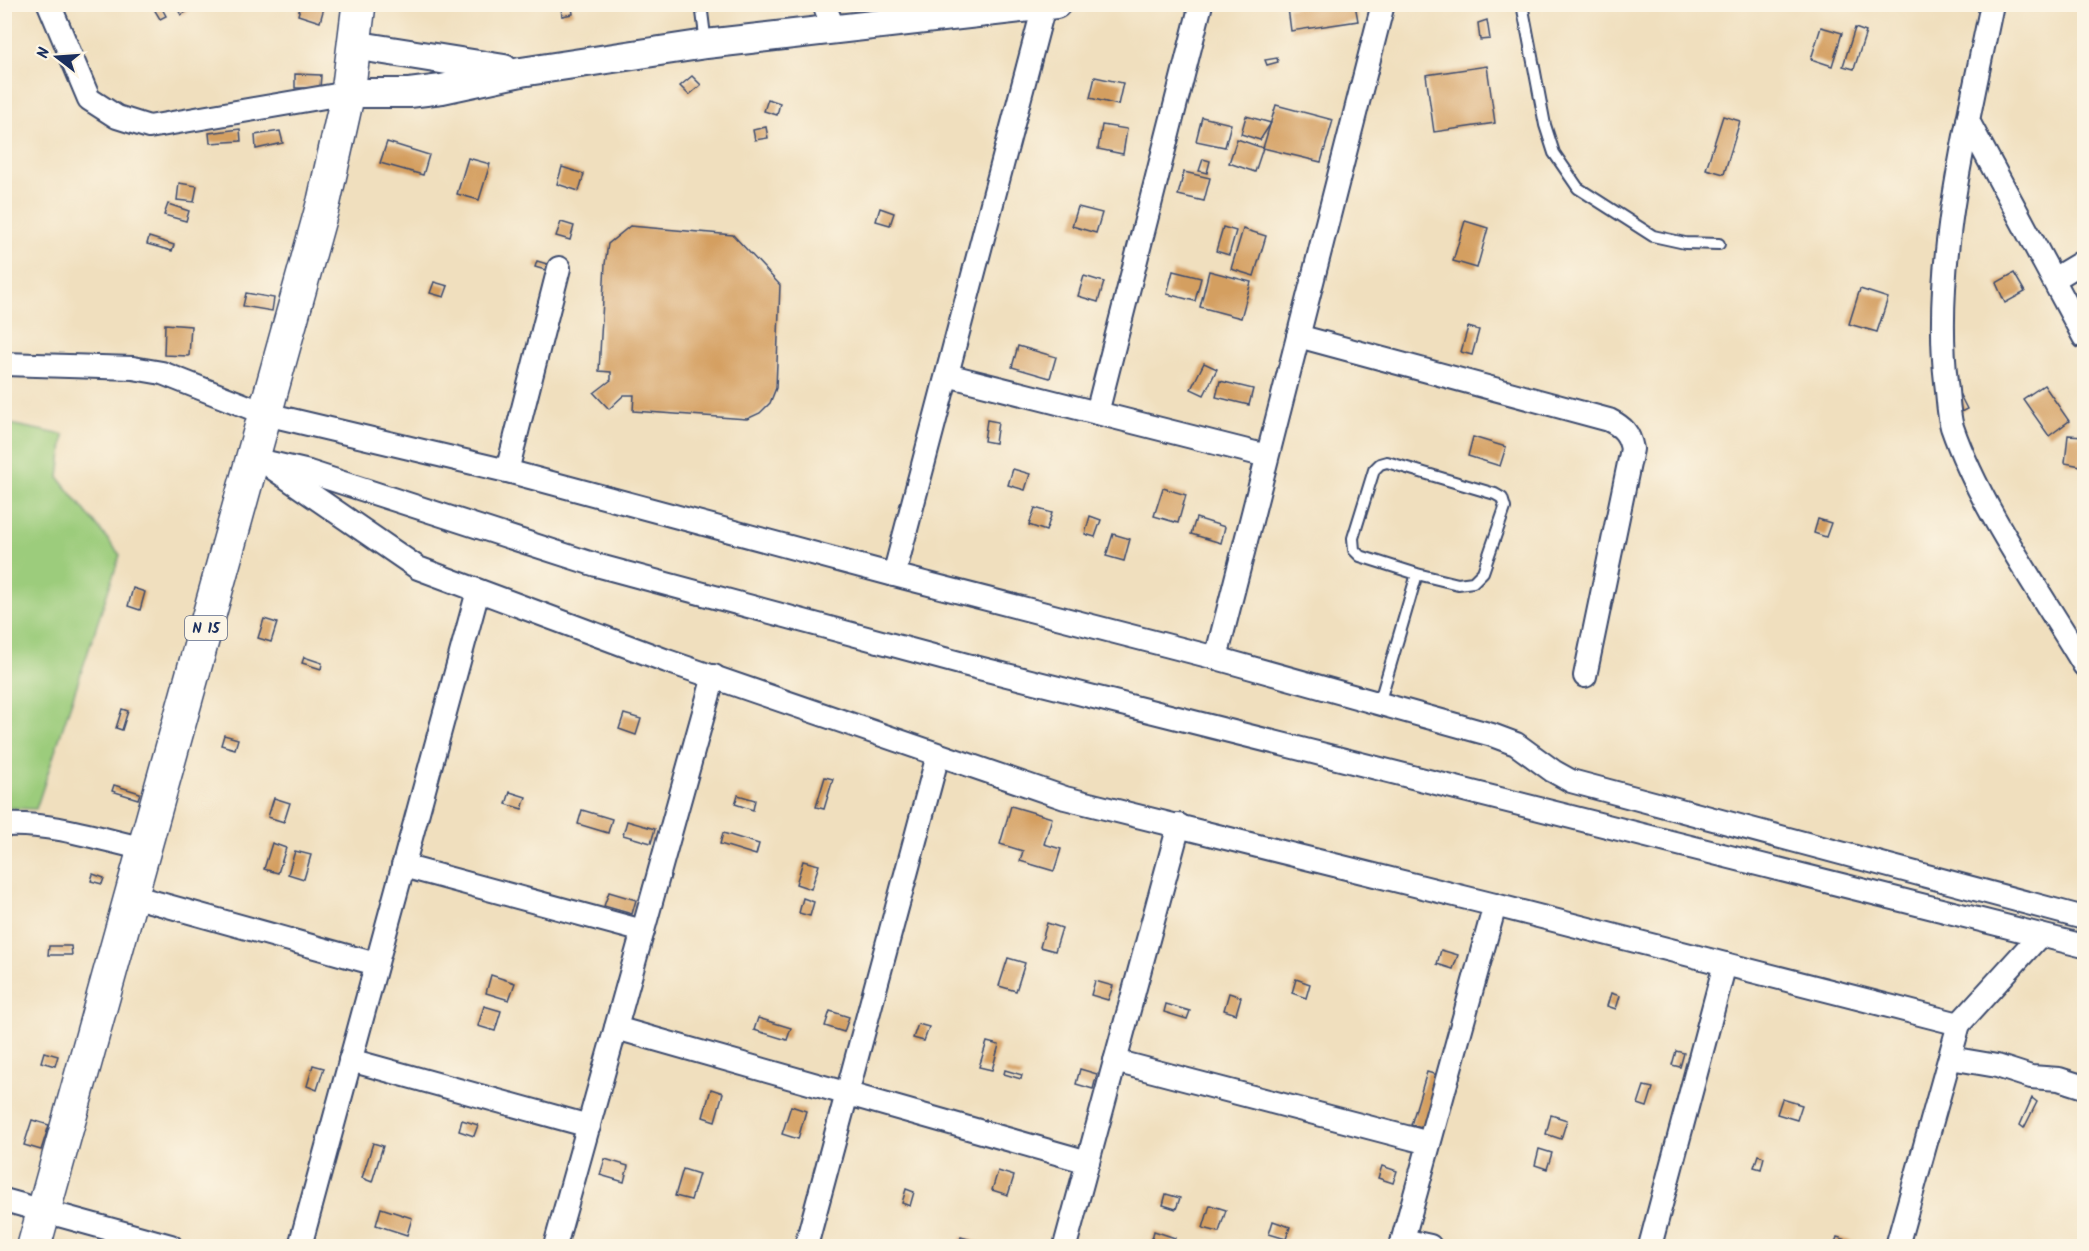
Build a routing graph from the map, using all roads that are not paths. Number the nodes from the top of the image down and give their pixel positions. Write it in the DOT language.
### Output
graph roads {
  1 [pos="49,4"];
  2 [pos="359,4"];
  3 [pos="701,4"];
  4 [pos="1200,4"];
  5 [pos="1383,4"];
  6 [pos="1522,4"];
  7 [pos="1992,4"];
  8 [pos="1037,6"];
  9 [pos="829,17"];
  10 [pos="706,44"];
  11 [pos="354,45"];
  12 [pos="521,72"];
  13 [pos="348,93"];
  14 [pos="1968,121"];
  15 [pos="1719,244"];
  16 [pos="2085,261"];
  17 [pos="559,268"];
  18 [pos="2054,279"];
  19 [pos="1298,336"];
  20 [pos="2085,337"];
  21 [pos="4,364"];
  22 [pos="947,375"];
  23 [pos="1097,413"];
  24 [pos="266,414"];
  25 [pos="1268,456"];
  26 [pos="257,460"];
  27 [pos="507,471"];
  28 [pos="1417,573"];
  29 [pos="894,575"];
  30 [pos="478,591"];
  31 [pos="1216,658"];
  32 [pos="2085,665"];
  33 [pos="714,676"];
  34 [pos="1586,676"];
  35 [pos="1379,704"];
  36 [pos="938,755"];
  37 [pos="4,825"];
  38 [pos="1179,825"];
  39 [pos="145,849"];
  40 [pos="403,866"];
  41 [pos="132,896"];
  42 [pos="1495,905"];
  43 [pos="2085,918"];
  44 [pos="643,931"];
  45 [pos="2040,934"];
  46 [pos="2085,946"];
  47 [pos="376,964"];
  48 [pos="1725,964"];
  49 [pos="1959,1024"];
  50 [pos="616,1028"];
  51 [pos="1950,1058"];
  52 [pos="350,1060"];
  53 [pos="1115,1061"];
  54 [pos="2085,1086"];
  55 [pos="848,1094"];
  56 [pos="589,1126"];
  57 [pos="1430,1143"];
  58 [pos="1088,1162"];
  59 [pos="4,1200"];
  60 [pos="44,1211"];
  61 [pos="1402,1243"];
  62 [pos="34,1246"];
  63 [pos="171,1246"];
  64 [pos="300,1246"];
  65 [pos="555,1246"];
  66 [pos="806,1246"];
  67 [pos="1065,1246"];
  68 [pos="1430,1246"];
  69 [pos="1650,1246"];
  70 [pos="1897,1246"];
  1 -- 13 [label="street"];
  2 -- 11 [label="main road, N 15"];
  3 -- 10 [label="lane"];
  4 -- 23 [label="street"];
  5 -- 19 [label="street"];
  6 -- 15 [label="lane"];
  7 -- 14 [label="street"];
  8 -- 9 [label="street"];
  8 -- 22 [label="street"];
  9 -- 10 [label="street"];
  10 -- 12 [label="street"];
  11 -- 12 [label="street"];
  11 -- 13 [label="main road, N 15"];
  12 -- 13 [label="street"];
  13 -- 24 [label="main road, N 15"];
  14 -- 18 [label="street"];
  14 -- 32 [label="street"];
  16 -- 18 [label="street"];
  17 -- 27 [label="street"];
  18 -- 20 [label="street"];
  19 -- 25 [label="street"];
  19 -- 34 [label="street"];
  21 -- 24 [label="street"];
  22 -- 23 [label="street"];
  22 -- 29 [label="street"];
  23 -- 25 [label="street"];
  24 -- 26 [label="main road, N 15"];
  24 -- 27 [label="street"];
  25 -- 31 [label="street"];
  26 -- 30 [label="street"];
  26 -- 39 [label="main road, N 15"];
  26 -- 45 [label="street"];
  27 -- 29 [label="street"];
  28 -- 28 [label="lane"];
  28 -- 35 [label="lane"];
  29 -- 31 [label="street"];
  30 -- 33 [label="street"];
  30 -- 40 [label="street"];
  31 -- 35 [label="street"];
  33 -- 36 [label="street"];
  33 -- 44 [label="street"];
  35 -- 43 [label="street"];
  36 -- 38 [label="street"];
  36 -- 55 [label="street"];
  37 -- 39 [label="street"];
  38 -- 42 [label="street"];
  38 -- 53 [label="street"];
  39 -- 41 [label="main road, N 15"];
  40 -- 44 [label="street"];
  40 -- 47 [label="street"];
  41 -- 47 [label="street"];
  41 -- 60 [label="main road, N 15"];
  42 -- 48 [label="street"];
  42 -- 57 [label="street"];
  44 -- 50 [label="street"];
  45 -- 46 [label="street"];
  45 -- 49 [label="street"];
  47 -- 52 [label="street"];
  48 -- 49 [label="street"];
  48 -- 69 [label="street"];
  49 -- 51 [label="street"];
  50 -- 55 [label="street"];
  50 -- 56 [label="street"];
  51 -- 54 [label="street"];
  51 -- 70 [label="street"];
  52 -- 56 [label="street"];
  52 -- 64 [label="street"];
  53 -- 57 [label="street"];
  53 -- 58 [label="street"];
  55 -- 58 [label="street"];
  55 -- 66 [label="street"];
  56 -- 65 [label="street"];
  57 -- 61 [label="street"];
  58 -- 67 [label="street"];
  59 -- 60 [label="street"];
  60 -- 62 [label="main road, N 15"];
  60 -- 63 [label="street"];
  61 -- 68 [label="street"];
}
